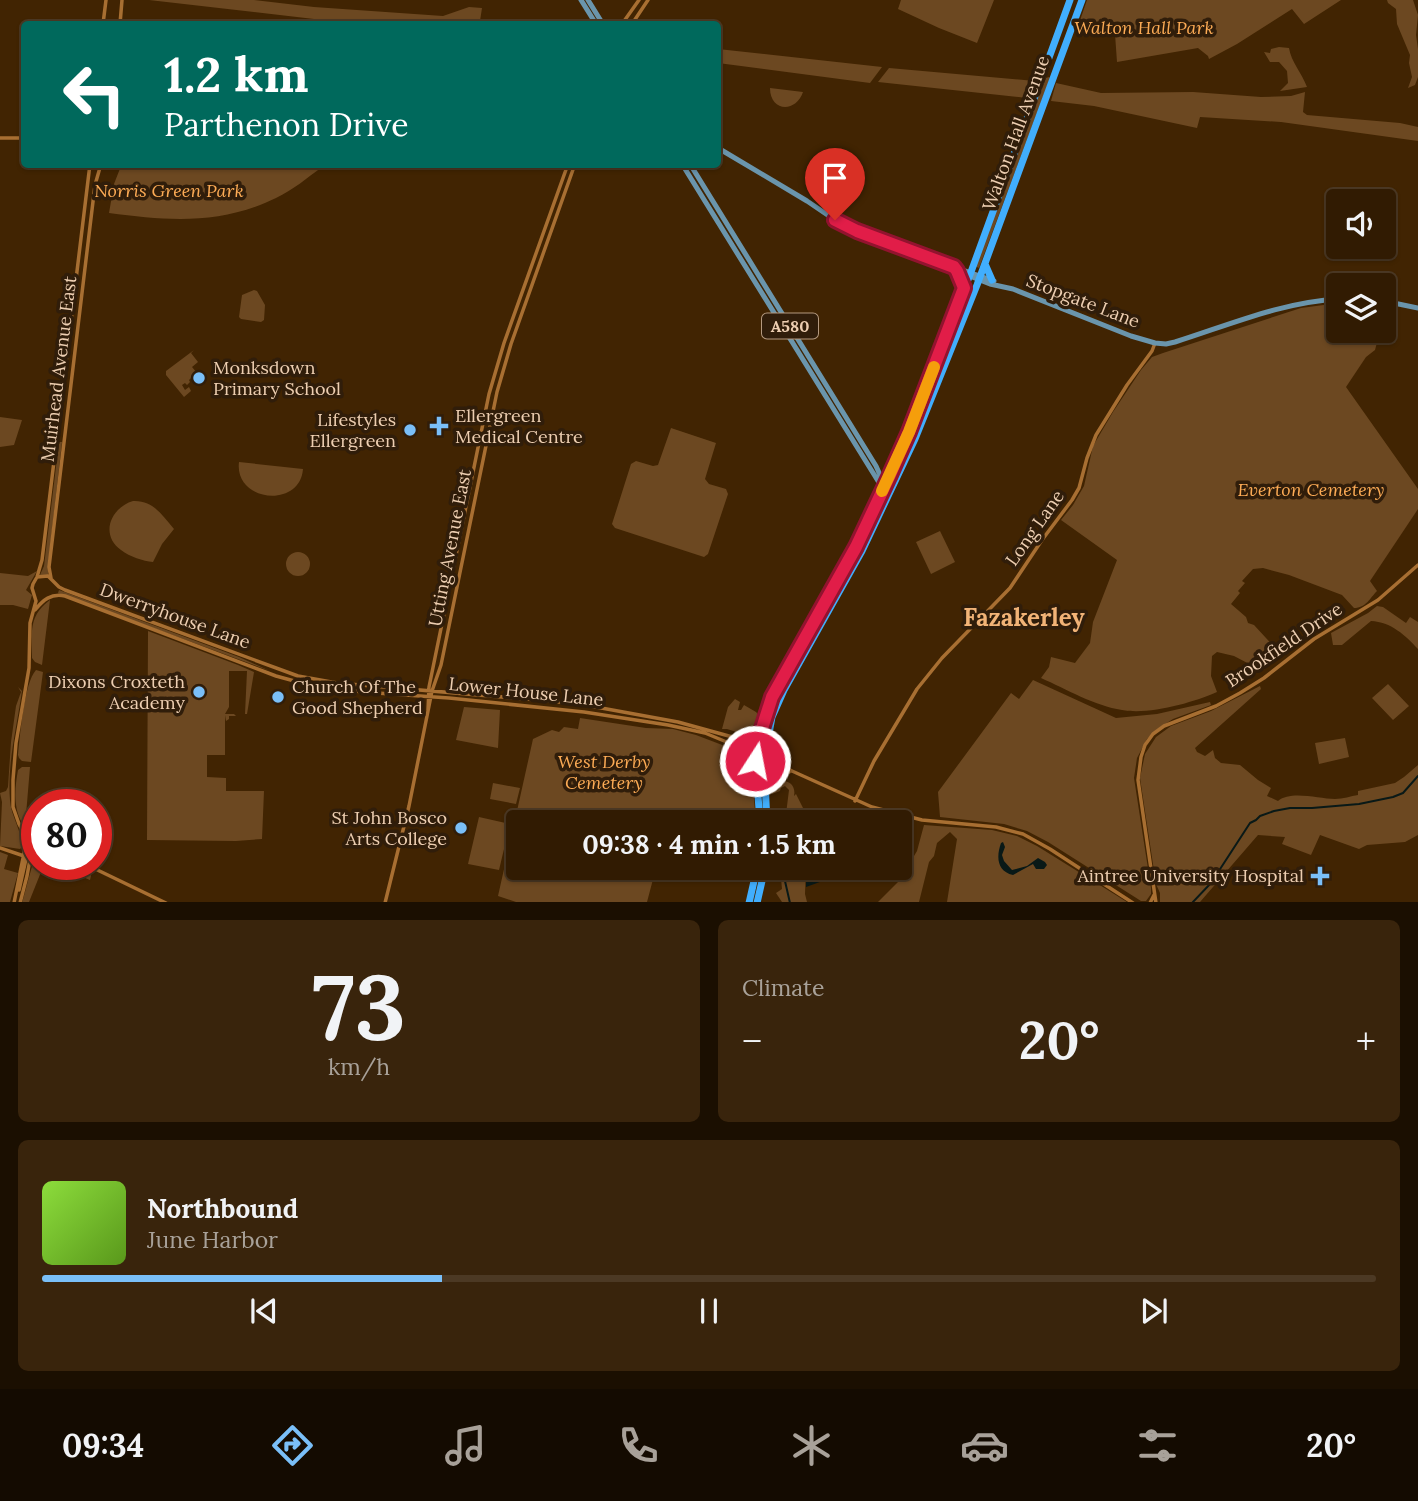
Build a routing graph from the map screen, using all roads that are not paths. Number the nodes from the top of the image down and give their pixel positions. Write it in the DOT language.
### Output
graph roads {
  1 [pos="106,0"];
  2 [pos="122,0"];
  3 [pos="581,0"];
  4 [pos="588,0"];
  5 [pos="639,0"];
  6 [pos="648,0"];
  7 [pos="1070,0"];
  8 [pos="1082,0"];
  9 [pos="103,21"];
  10 [pos="120,21"];
  11 [pos="594,21"];
  12 [pos="602,21"];
  13 [pos="624,21"];
  14 [pos="634,21"];
  15 [pos="0,138"];
  16 [pos="21,138"];
  17 [pos="721,150"];
  18 [pos="90,168"];
  19 [pos="100,168"];
  20 [pos="567,168"];
  21 [pos="574,168"];
  22 [pos="685,168"];
  23 [pos="692,168"];
  24 [pos="974,260"];
  25 [pos="985,264"];
  26 [pos="957,269"];
  27 [pos="970,274"];
  28 [pos="979,278"];
  29 [pos="991,282"];
  30 [pos="964,288"];
  31 [pos="974,292"];
  32 [pos="1326,300"];
  33 [pos="1396,303"];
  34 [pos="1418,308"];
  35 [pos="1155,343"];
  36 [pos="876,466"];
  37 [pos="892,470"];
  38 [pos="887,489"];
  39 [pos="1418,565"];
  40 [pos="37,577"];
  41 [pos="51,578"];
  42 [pos="55,584"];
  43 [pos="36,596"];
  44 [pos="51,596"];
  45 [pos="45,599"];
  46 [pos="35,610"];
  47 [pos="285,672"];
  48 [pos="276,676"];
  49 [pos="433,682"];
  50 [pos="416,690"];
  51 [pos="443,693"];
  52 [pos="430,694"];
  53 [pos="420,696"];
  54 [pos="778,703"];
  55 [pos="428,712"];
  56 [pos="721,733"];
  57 [pos="769,734"];
  58 [pos="760,735"];
  59 [pos="747,741"];
  60 [pos="741,748"];
  61 [pos="761,754"];
  62 [pos="779,760"];
  63 [pos="792,771"];
  64 [pos="756,774"];
  65 [pos="765,782"];
  66 [pos="855,801"];
  67 [pos="760,810"];
  68 [pos="761,810"];
  69 [pos="766,810"];
  70 [pos="21,827"];
  71 [pos="0,848"];
  72 [pos="21,854"];
  73 [pos="112,877"];
  74 [pos="22,880"];
  75 [pos="23,880"];
  76 [pos="754,880"];
  77 [pos="762,880"];
  78 [pos="14,902"];
  79 [pos="20,902"];
  80 [pos="166,902"];
  81 [pos="385,902"];
  82 [pos="749,902"];
  83 [pos="757,902"];
  84 [pos="1134,902"];
  85 [pos="1154,902"];
  1 -- 9 [label="street"];
  2 -- 10 [label="street"];
  3 -- 11 [label="main road"];
  4 -- 12 [label="main road"];
  5 -- 13 [label="street"];
  6 -- 14 [label="street"];
  7 -- 24 [label="highway, Walton Hall Avenue"];
  8 -- 25 [label="highway, Walton Hall Avenue"];
  15 -- 16 [label="street"];
  17 -- 26 [label="main road, Stopgate Lane"];
  18 -- 40 [label="street, Muirhead Avenue East"];
  19 -- 41 [label="street, Muirhead Avenue East"];
  20 -- 49 [label="street, Utting Avenue East"];
  21 -- 49 [label="street, Utting Avenue East"];
  22 -- 38 [label="main road, A580"];
  23 -- 36 [label="main road, A580"];
  24 -- 26 [label="highway"];
  24 -- 27 [label="highway, Walton Hall Avenue"];
  25 -- 28 [label="highway, Walton Hall Avenue"];
  25 -- 29 [label="highway"];
  26 -- 27 [label="main road, Stopgate Lane"];
  26 -- 30 [label="highway"];
  27 -- 28 [label="main road, Stopgate Lane"];
  27 -- 30 [label="highway, Walton Hall Avenue"];
  28 -- 29 [label="main road, Stopgate Lane"];
  28 -- 31 [label="highway, Walton Hall Avenue"];
  29 -- 31 [label="highway"];
  29 -- 35 [label="main road, Stopgate Lane"];
  30 -- 37 [label="highway, Walton Hall Avenue"];
  31 -- 38 [label="highway, Walton Hall Avenue"];
  32 -- 35 [label="main road"];
  33 -- 34 [label="main road"];
  35 -- 66 [label="street, Long Lane"];
  36 -- 37 [label="main road"];
  36 -- 38 [label="main road, A580"];
  37 -- 38 [label="highway, Walton Hall Avenue"];
  38 -- 54 [label="highway"];
  38 -- 58 [label="highway"];
  39 -- 85 [label="street, Brookfield Drive"];
  40 -- 41 [label="street"];
  40 -- 43 [label="street"];
  41 -- 42 [label="street"];
  42 -- 44 [label="street"];
  42 -- 47 [label="street, Dwerryhouse Lane"];
  43 -- 45 [label="street"];
  43 -- 46 [label="street"];
  44 -- 45 [label="street"];
  44 -- 48 [label="street, Dwerryhouse Lane"];
  45 -- 46 [label="street"];
  46 -- 70 [label="street"];
  47 -- 50 [label="street, Lower House Lane"];
  48 -- 53 [label="street, Lower House Lane"];
  49 -- 50 [label="street"];
  49 -- 51 [label="street"];
  49 -- 52 [label="street, Utting Avenue East"];
  50 -- 52 [label="street, Lower House Lane"];
  51 -- 52 [label="street, Lower House Lane"];
  51 -- 56 [label="street, Lower House Lane"];
  52 -- 53 [label="street, Lower House Lane"];
  52 -- 55 [label="street, Utting Avenue East"];
  52 -- 60 [label="street, Lower House Lane"];
  53 -- 55 [label="street"];
  54 -- 57 [label="highway"];
  54 -- 61 [label="highway"];
  55 -- 81 [label="street, Utting Avenue East"];
  56 -- 59 [label="street, Lower House Lane"];
  56 -- 61 [label="street"];
  57 -- 61 [label="highway"];
  57 -- 62 [label="street"];
  58 -- 59 [label="street"];
  58 -- 61 [label="highway"];
  59 -- 61 [label="street, Lower House Lane"];
  60 -- 61 [label="street, Lower House Lane"];
  60 -- 64 [label="street"];
  61 -- 62 [label="street"];
  61 -- 63 [label="street"];
  61 -- 64 [label="highway"];
  61 -- 65 [label="highway"];
  61 -- 68 [label="highway"];
  62 -- 63 [label="street"];
  63 -- 65 [label="street"];
  63 -- 66 [label="street"];
  64 -- 67 [label="highway"];
  65 -- 69 [label="highway"];
  66 -- 84 [label="street"];
  71 -- 72 [label="street"];
  73 -- 80 [label="street"];
  74 -- 78 [label="street"];
  75 -- 79 [label="street"];
  76 -- 82 [label="highway"];
  77 -- 83 [label="highway"];
}
